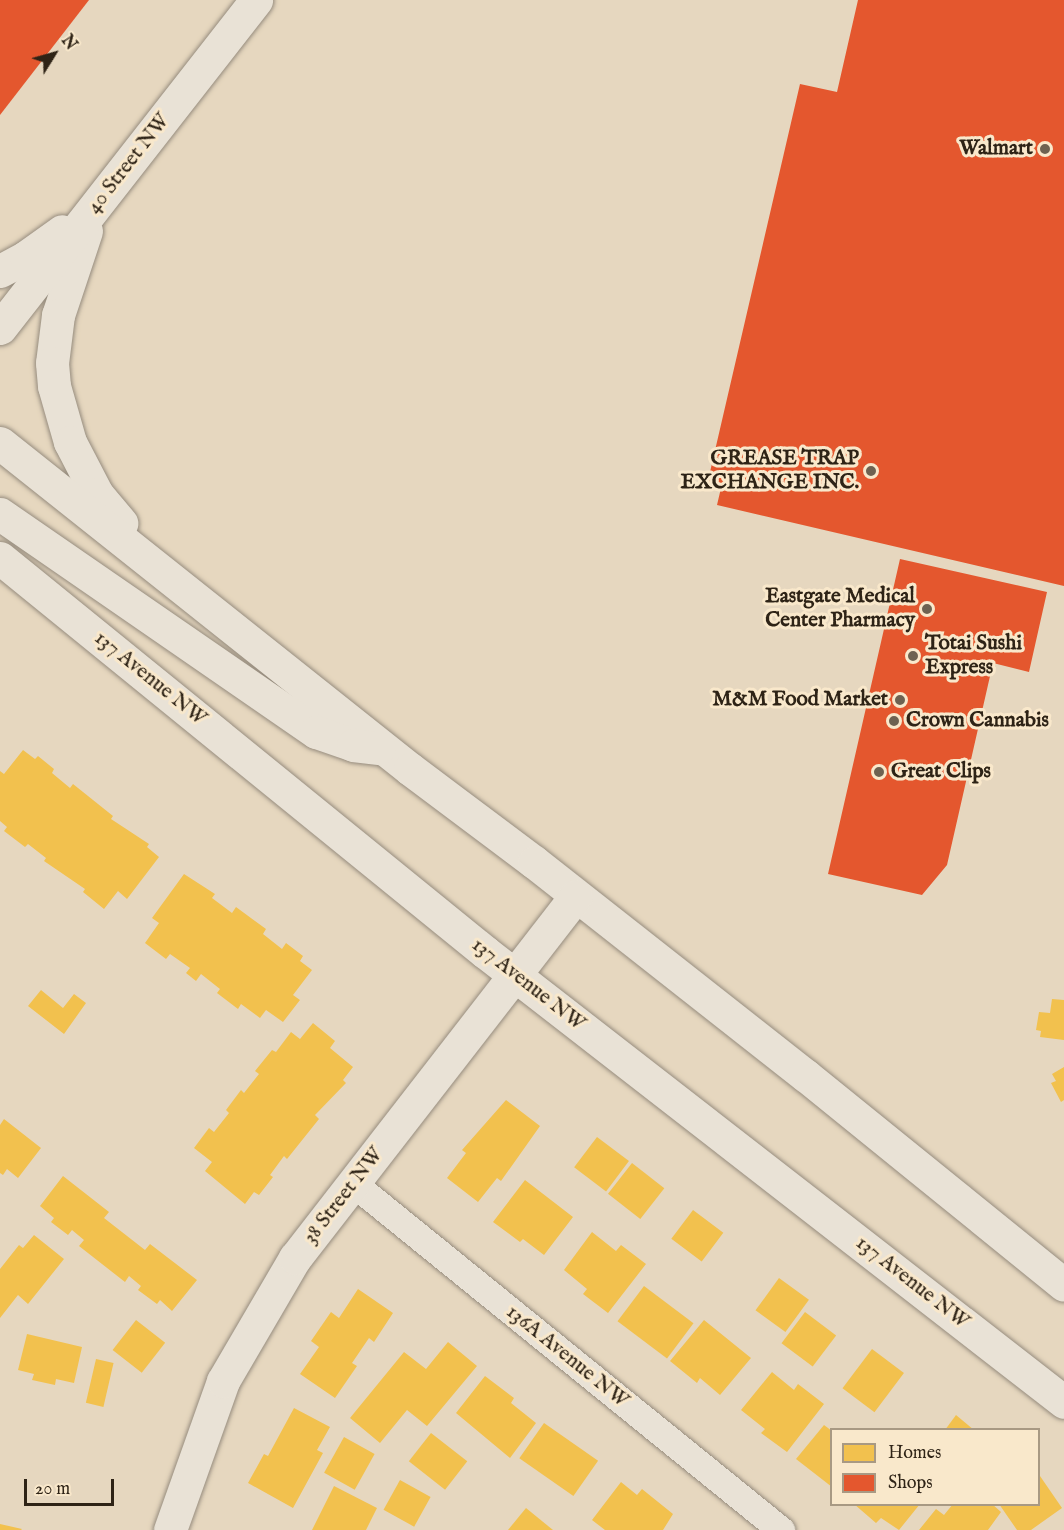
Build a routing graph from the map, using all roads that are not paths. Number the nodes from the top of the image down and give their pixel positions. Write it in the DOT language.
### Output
graph roads {
  1 [pos="256,0"];
  2 [pos="93,209"];
  3 [pos="0,271"];
  4 [pos="0,328"];
  5 [pos="0,443"];
  6 [pos="0,514"];
  7 [pos="0,558"];
  8 [pos="156,566"];
  9 [pos="0,581"];
  10 [pos="48,596"];
  11 [pos="384,748"];
  12 [pos="576,896"];
  13 [pos="516,975"];
  14 [pos="354,1184"];
  15 [pos="1064,1285"];
  16 [pos="1064,1402"];
  17 [pos="174,1528"];
  18 [pos="781,1530"];
  1 -- 2 [label="main road, 40 Street NW"];
  2 -- 3 [label="main road"];
  2 -- 4 [label="main road, 40 Street NW"];
  2 -- 8 [label="main road"];
  5 -- 8 [label="main road"];
  6 -- 11 [label="main road"];
  7 -- 10 [label="main road, 137 Avenue NW"];
  8 -- 11 [label="main road"];
  9 -- 10 [label="main road"];
  10 -- 13 [label="main road, 137 Avenue NW"];
  11 -- 12 [label="main road"];
  12 -- 13 [label="main road, 38 Street NW"];
  12 -- 15 [label="main road"];
  13 -- 14 [label="main road, 38 Street NW"];
  13 -- 16 [label="main road, 137 Avenue NW"];
  14 -- 17 [label="main road, 38 Street NW"];
  14 -- 18 [label="street, 136A Avenue NW"];
}
